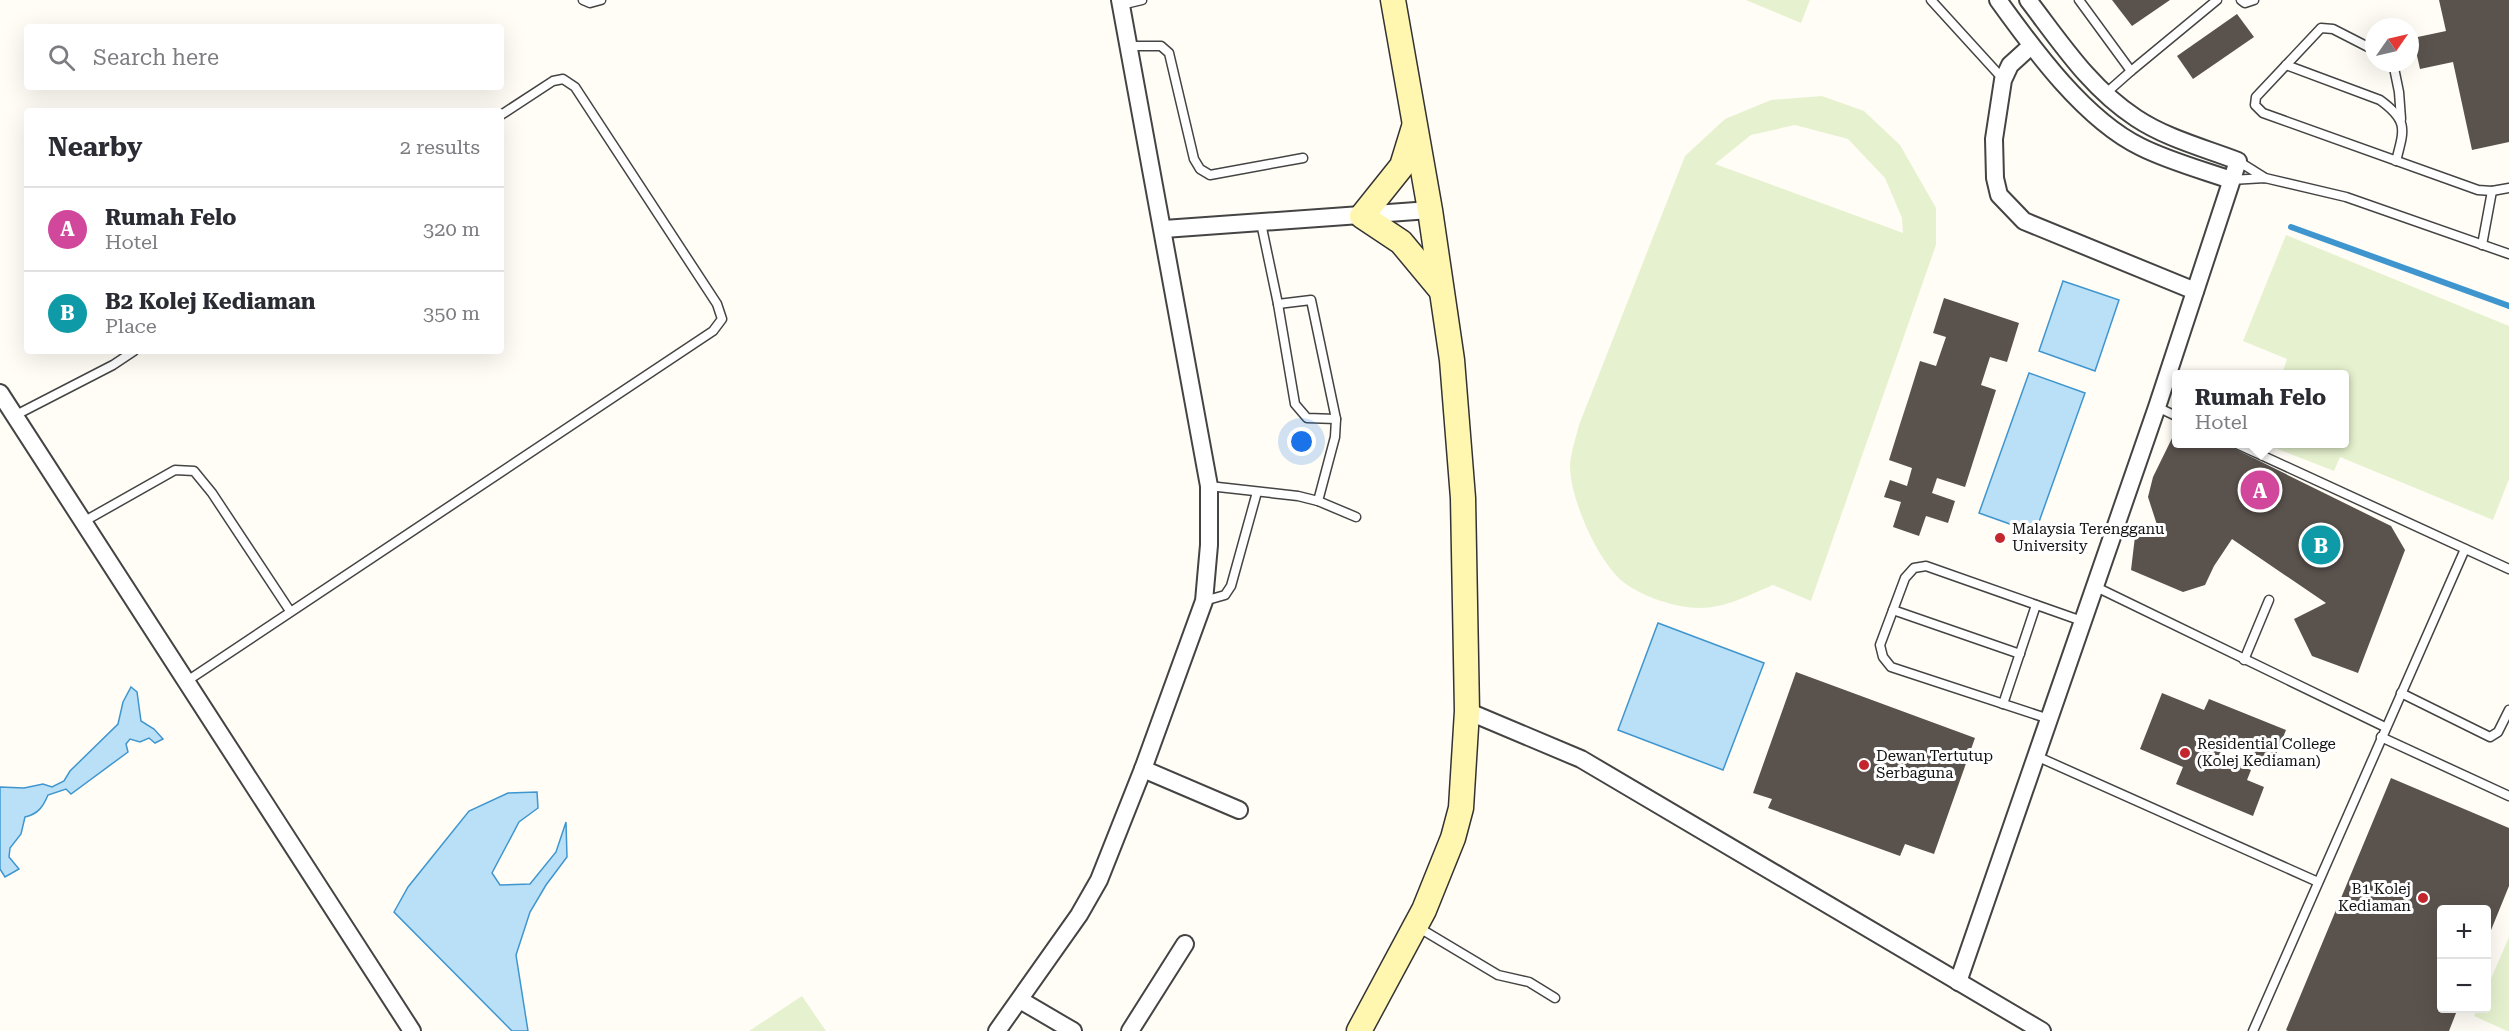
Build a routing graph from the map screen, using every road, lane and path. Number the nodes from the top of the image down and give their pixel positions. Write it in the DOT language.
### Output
graph roads {
  1 [pos="583,0"];
  2 [pos="601,0"];
  3 [pos="1142,0"];
  4 [pos="1393,0"];
  5 [pos="1930,0"];
  6 [pos="1998,0"];
  7 [pos="2028,0"];
  8 [pos="2079,0"];
  9 [pos="2217,0"];
  10 [pos="2241,0"];
  11 [pos="2254,0"];
  12 [pos="1121,2"];
  13 [pos="1129,46"];
  14 [pos="2031,46"];
  15 [pos="2365,46"];
  16 [pos="2286,65"];
  17 [pos="2131,71"];
  18 [pos="2395,72"];
  19 [pos="2003,80"];
  20 [pos="2105,95"];
  21 [pos="504,113"];
  22 [pos="2401,119"];
  23 [pos="1415,122"];
  24 [pos="1303,158"];
  25 [pos="2238,160"];
  26 [pos="2396,161"];
  27 [pos="2265,178"];
  28 [pos="2231,180"];
  29 [pos="2509,188"];
  30 [pos="2492,191"];
  31 [pos="1430,210"];
  32 [pos="1362,216"];
  33 [pos="1261,223"];
  34 [pos="1164,229"];
  35 [pos="2482,245"];
  36 [pos="2509,254"];
  37 [pos="1443,291"];
  38 [pos="2195,291"];
  39 [pos="1278,304"];
  40 [pos="129,354"];
  41 [pos="0,393"];
  42 [pos="2157,407"];
  43 [pos="2172,414"];
  44 [pos="14,416"];
  45 [pos="1336,419"];
  46 [pos="2245,448"];
  47 [pos="1209,486"];
  48 [pos="1257,492"];
  49 [pos="1318,501"];
  50 [pos="1356,517"];
  51 [pos="83,522"];
  52 [pos="2465,549"];
  53 [pos="2509,569"];
  54 [pos="2094,586"];
  55 [pos="2269,600"];
  56 [pos="1204,601"];
  57 [pos="2036,604"];
  58 [pos="1893,610"];
  59 [pos="290,611"];
  60 [pos="2082,621"];
  61 [pos="2020,654"];
  62 [pos="2244,660"];
  63 [pos="186,681"];
  64 [pos="2401,693"];
  65 [pos="2003,704"];
  66 [pos="2509,710"];
  67 [pos="1467,711"];
  68 [pos="2049,719"];
  69 [pos="2385,727"];
  70 [pos="2381,736"];
  71 [pos="2036,756"];
  72 [pos="1143,769"];
  73 [pos="2509,796"];
  74 [pos="1239,810"];
  75 [pos="2318,882"];
  76 [pos="1415,926"];
  77 [pos="1185,944"];
  78 [pos="1958,982"];
  79 [pos="1555,998"];
  80 [pos="1020,1000"];
  81 [pos="412,1031"];
  82 [pos="997,1031"];
  83 [pos="1073,1031"];
  84 [pos="1131,1031"];
  85 [pos="1359,1031"];
  86 [pos="2042,1031"];
  87 [pos="2253,1031"];
  1 -- 2 [label="lane"];
  3 -- 12 [label="lane"];
  4 -- 23 [label="main road"];
  5 -- 19 [label="lane"];
  6 -- 14 [label="street"];
  7 -- 20 [label="street"];
  8 -- 17 [label="lane"];
  9 -- 17 [label="lane"];
  10 -- 11 [label="lane"];
  12 -- 13 [label="street"];
  13 -- 24 [label="lane"];
  13 -- 34 [label="street"];
  14 -- 19 [label="street"];
  14 -- 28 [label="street"];
  15 -- 16 [label="lane"];
  16 -- 22 [label="lane"];
  16 -- 26 [label="lane"];
  17 -- 20 [label="lane"];
  18 -- 22 [label="lane"];
  19 -- 38 [label="street"];
  20 -- 25 [label="street"];
  21 -- 59 [label="lane"];
  22 -- 26 [label="lane"];
  23 -- 31 [label="main road"];
  23 -- 32 [label="main road"];
  25 -- 27 [label="lane"];
  25 -- 28 [label="street"];
  26 -- 30 [label="lane"];
  27 -- 28 [label="lane"];
  27 -- 35 [label="lane"];
  28 -- 38 [label="street"];
  29 -- 30 [label="lane"];
  30 -- 35 [label="lane"];
  31 -- 32 [label="street"];
  31 -- 37 [label="main road"];
  32 -- 33 [label="street"];
  32 -- 37 [label="main road"];
  33 -- 34 [label="street"];
  33 -- 39 [label="lane"];
  34 -- 47 [label="street"];
  35 -- 36 [label="lane"];
  37 -- 67 [label="main road"];
  38 -- 42 [label="street"];
  39 -- 45 [label="lane"];
  39 -- 45 [label="lane"];
  40 -- 44 [label="lane"];
  41 -- 44 [label="street"];
  42 -- 43 [label="lane"];
  42 -- 54 [label="street"];
  44 -- 51 [label="street"];
  45 -- 49 [label="lane"];
  46 -- 52 [label="lane"];
  47 -- 48 [label="lane"];
  47 -- 56 [label="street"];
  48 -- 49 [label="lane"];
  48 -- 56 [label="lane"];
  49 -- 50 [label="lane"];
  51 -- 59 [label="lane"];
  51 -- 63 [label="street"];
  52 -- 53 [label="lane"];
  52 -- 64 [label="lane"];
  54 -- 60 [label="street"];
  54 -- 62 [label="lane"];
  55 -- 62 [label="lane"];
  56 -- 72 [label="street"];
  57 -- 58 [label="lane"];
  57 -- 60 [label="lane"];
  57 -- 61 [label="lane"];
  58 -- 61 [label="lane"];
  58 -- 65 [label="lane"];
  59 -- 63 [label="lane"];
  60 -- 68 [label="street"];
  61 -- 65 [label="lane"];
  62 -- 69 [label="lane"];
  63 -- 81 [label="street"];
  64 -- 66 [label="lane"];
  64 -- 69 [label="lane"];
  65 -- 68 [label="lane"];
  67 -- 76 [label="main road"];
  67 -- 78 [label="street"];
  68 -- 71 [label="street"];
  69 -- 70 [label="lane"];
  70 -- 73 [label="lane"];
  70 -- 75 [label="lane"];
  71 -- 75 [label="lane"];
  71 -- 78 [label="street"];
  72 -- 74 [label="street"];
  72 -- 80 [label="street"];
  75 -- 87 [label="lane"];
  76 -- 79 [label="lane"];
  76 -- 85 [label="main road"];
  77 -- 84 [label="street"];
  78 -- 86 [label="street"];
  80 -- 82 [label="street"];
  80 -- 83 [label="street"];
}
